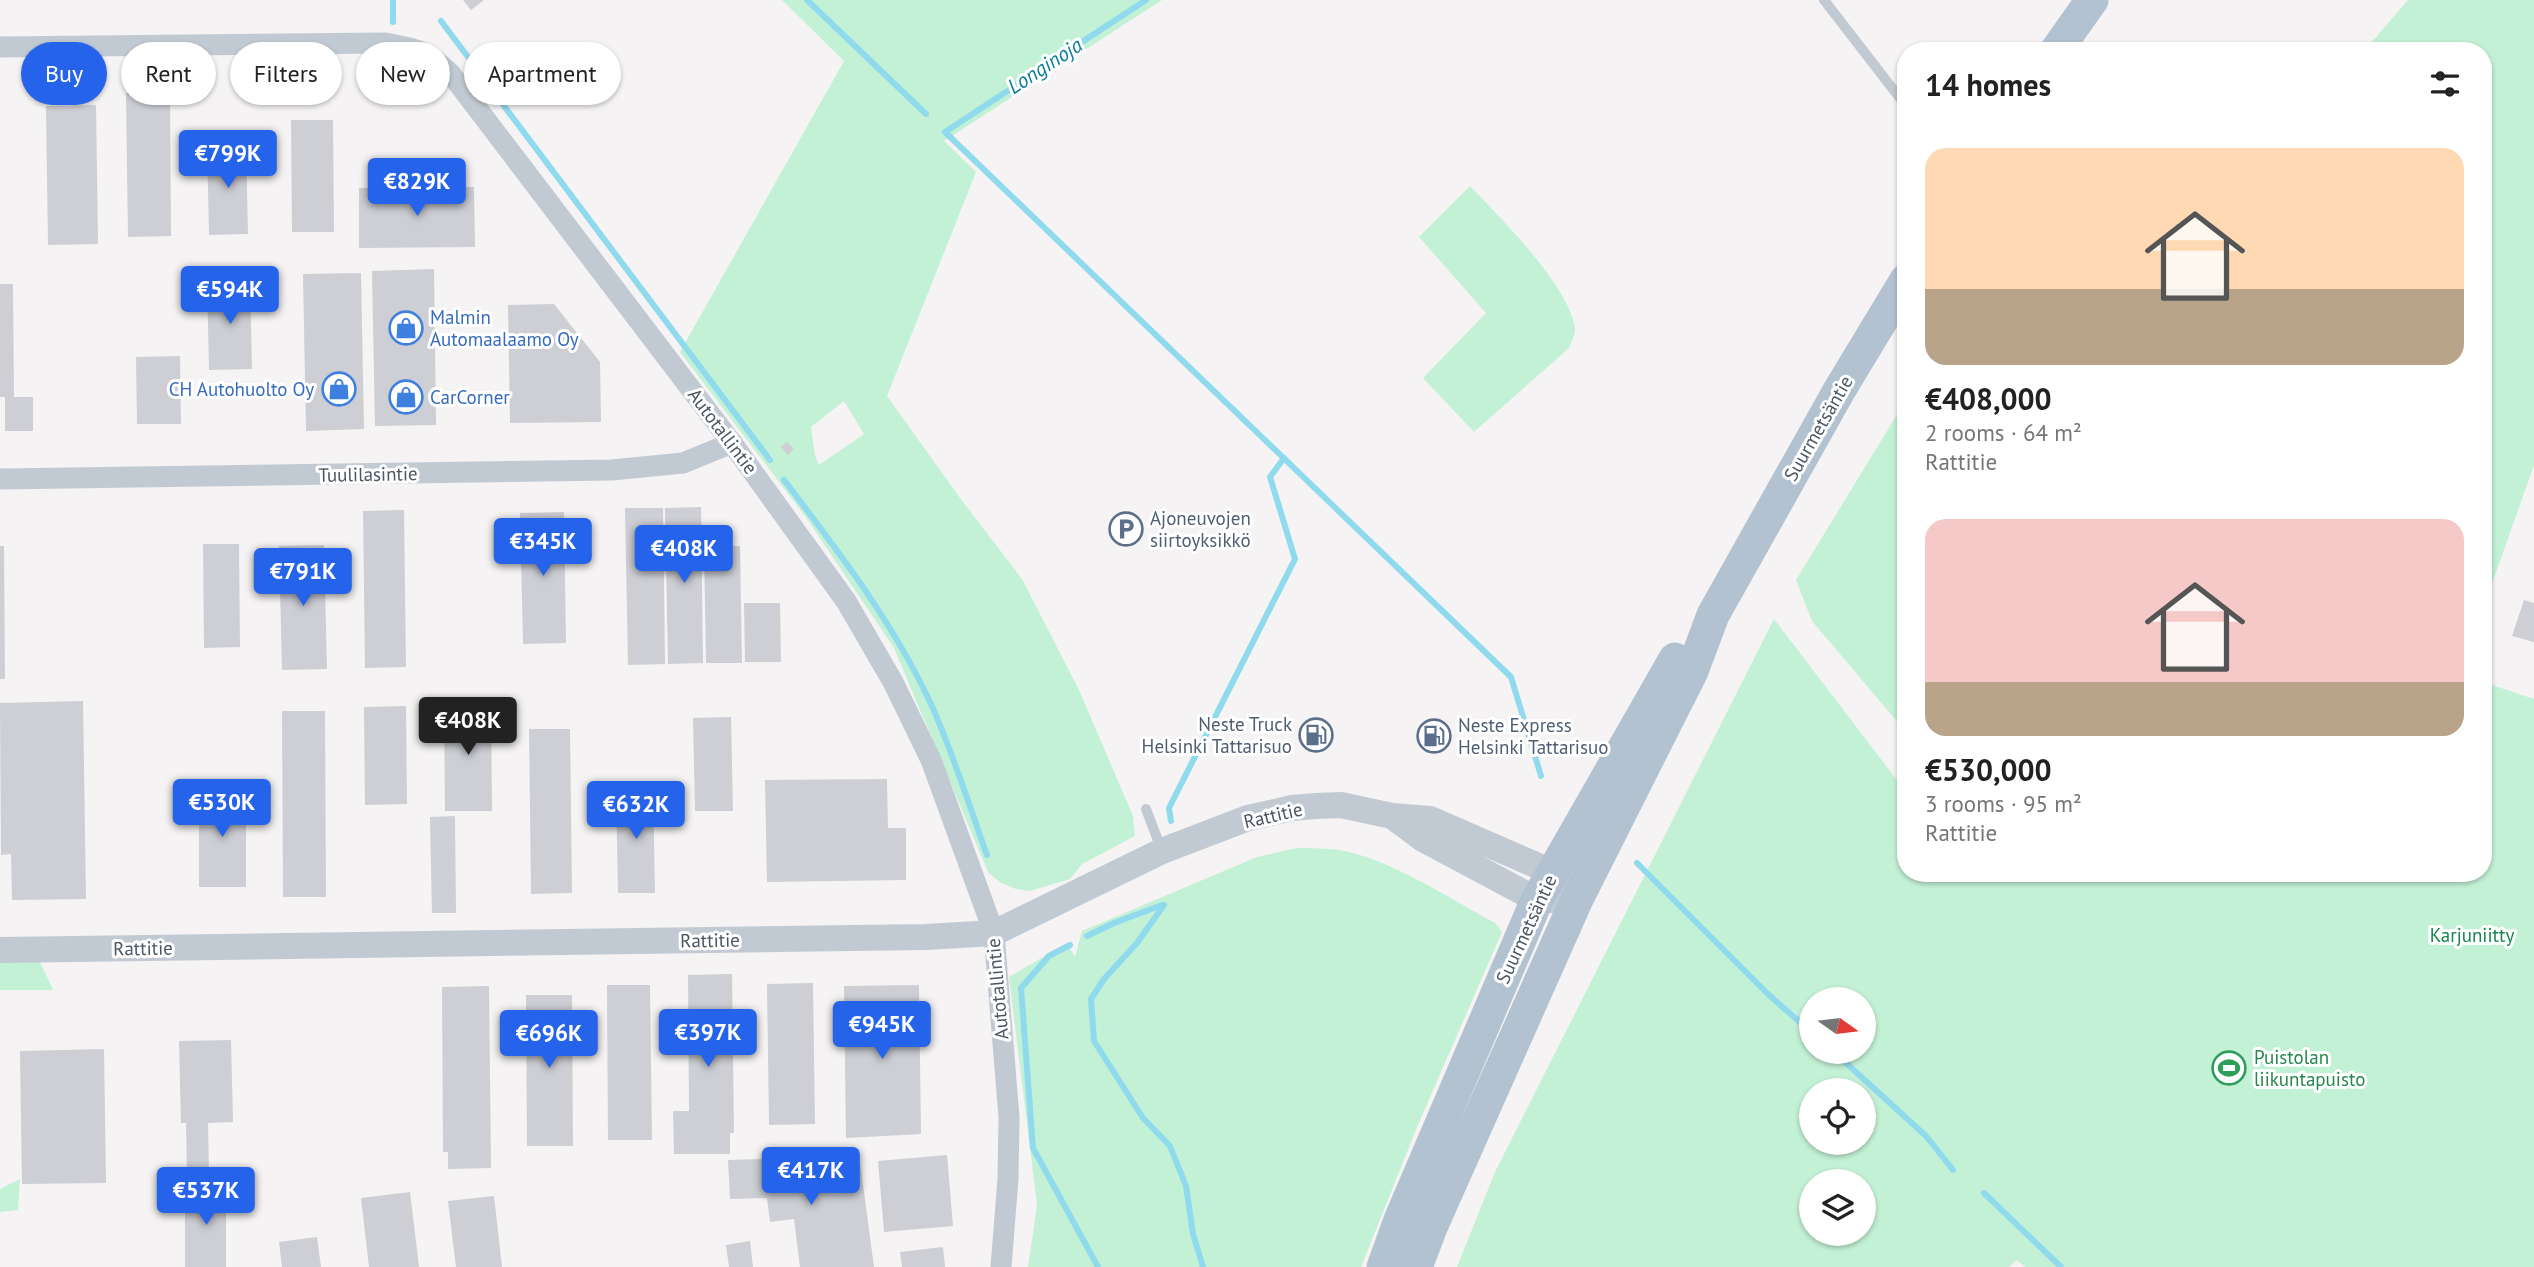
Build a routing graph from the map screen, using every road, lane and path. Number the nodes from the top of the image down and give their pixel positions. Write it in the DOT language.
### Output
graph roads {
  1 [pos="1824,0"];
  2 [pos="2092,0"];
  3 [pos="2062,42"];
  4 [pos="0,47"];
  5 [pos="1897,94"];
  6 [pos="1897,295"];
  7 [pos="732,443"];
  8 [pos="0,479"];
  9 [pos="1713,615"];
  10 [pos="1146,809"];
  11 [pos="1162,851"];
  12 [pos="1545,886"];
  13 [pos="1577,899"];
  14 [pos="994,933"];
  15 [pos="0,950"];
  16 [pos="1001,1267"];
  17 [pos="1383,1267"];
  18 [pos="1416,1267"];
  1 -- 5 [label="lane"];
  2 -- 3 [label="main road"];
  4 -- 7 [label="street, Autotallintie"];
  6 -- 9 [label="main road, Suurmetsäntie"];
  7 -- 8 [label="street, Tuulilasintie"];
  7 -- 14 [label="street, Autotallintie"];
  9 -- 12 [label="main road, Suurmetsäntie"];
  9 -- 13 [label="main road, Suurmetsäntie"];
  10 -- 11 [label="lane"];
  11 -- 12 [label="street, Rattitie"];
  11 -- 14 [label="street, Rattitie"];
  12 -- 13 [label="street, Rattitie"];
  12 -- 17 [label="main road, Suurmetsäntie"];
  13 -- 18 [label="main road, Suurmetsäntie"];
  14 -- 15 [label="street, Rattitie"];
  14 -- 16 [label="street, Autotallintie"];
}
